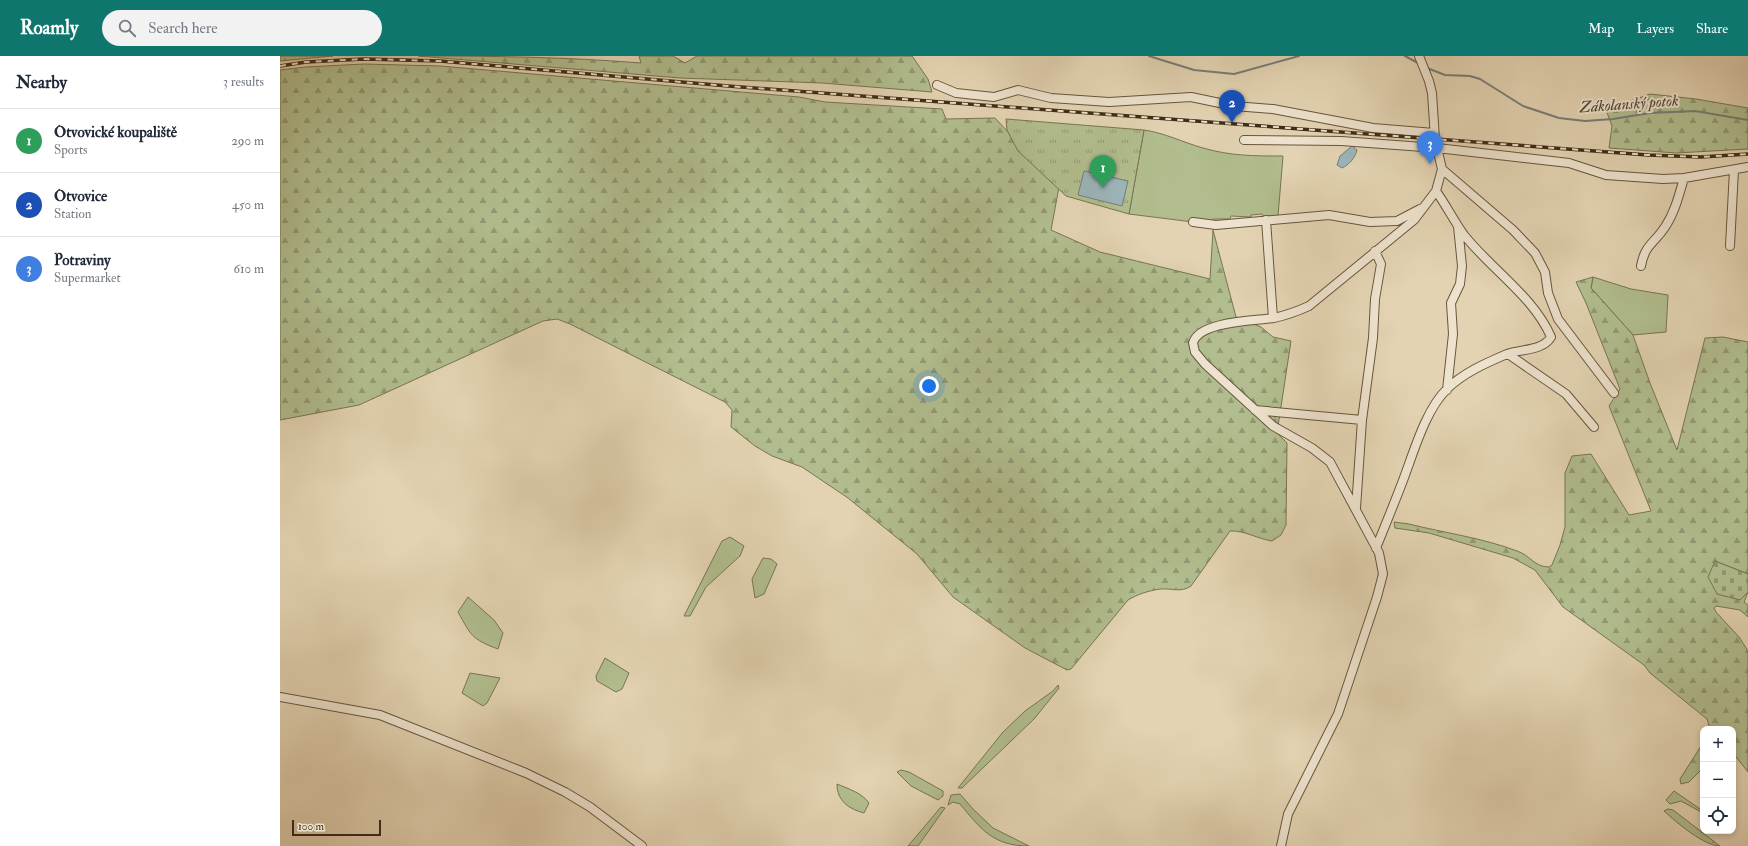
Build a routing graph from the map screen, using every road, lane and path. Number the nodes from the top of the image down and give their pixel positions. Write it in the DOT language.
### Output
graph roads {
  1 [pos="1420,59"];
  2 [pos="937,85"];
  3 [pos="1434,133"];
  4 [pos="1244,140"];
  5 [pos="1437,148"];
  6 [pos="1748,167"];
  7 [pos="1442,169"];
  8 [pos="1734,170"];
  9 [pos="1684,178"];
  10 [pos="1436,191"];
  11 [pos="1423,208"];
  12 [pos="1266,220"];
  13 [pos="1193,222"];
  14 [pos="1458,226"];
  15 [pos="1730,246"];
  16 [pos="1375,251"];
  17 [pos="1641,266"];
  18 [pos="1273,318"];
  19 [pos="1508,354"];
  20 [pos="1446,390"];
  21 [pos="1614,393"];
  22 [pos="1255,410"];
  23 [pos="1362,420"];
  24 [pos="1594,427"];
  25 [pos="1356,509"];
  26 [pos="1376,548"];
  27 [pos="280,697"];
  28 [pos="642,846"];
  29 [pos="1282,846"];
  1 -- 3 [label="street"];
  2 -- 3 [label="street"];
  3 -- 5 [label="street"];
  4 -- 5 [label="street"];
  5 -- 7 [label="street"];
  5 -- 9 [label="street"];
  6 -- 8 [label="street"];
  7 -- 10 [label="street"];
  7 -- 21 [label="street"];
  8 -- 9 [label="street"];
  8 -- 15 [label="street"];
  9 -- 17 [label="street"];
  10 -- 11 [label="street"];
  10 -- 14 [label="street"];
  11 -- 12 [label="street"];
  11 -- 16 [label="street"];
  12 -- 13 [label="street"];
  12 -- 18 [label="street"];
  14 -- 19 [label="street"];
  14 -- 20 [label="street"];
  16 -- 18 [label="street"];
  16 -- 23 [label="street"];
  18 -- 22 [label="street"];
  19 -- 20 [label="street"];
  19 -- 24 [label="street"];
  20 -- 26 [label="street"];
  22 -- 23 [label="street"];
  22 -- 25 [label="street"];
  23 -- 25 [label="street"];
  25 -- 26 [label="street"];
  26 -- 29 [label="street"];
  27 -- 28 [label="street"];
}
